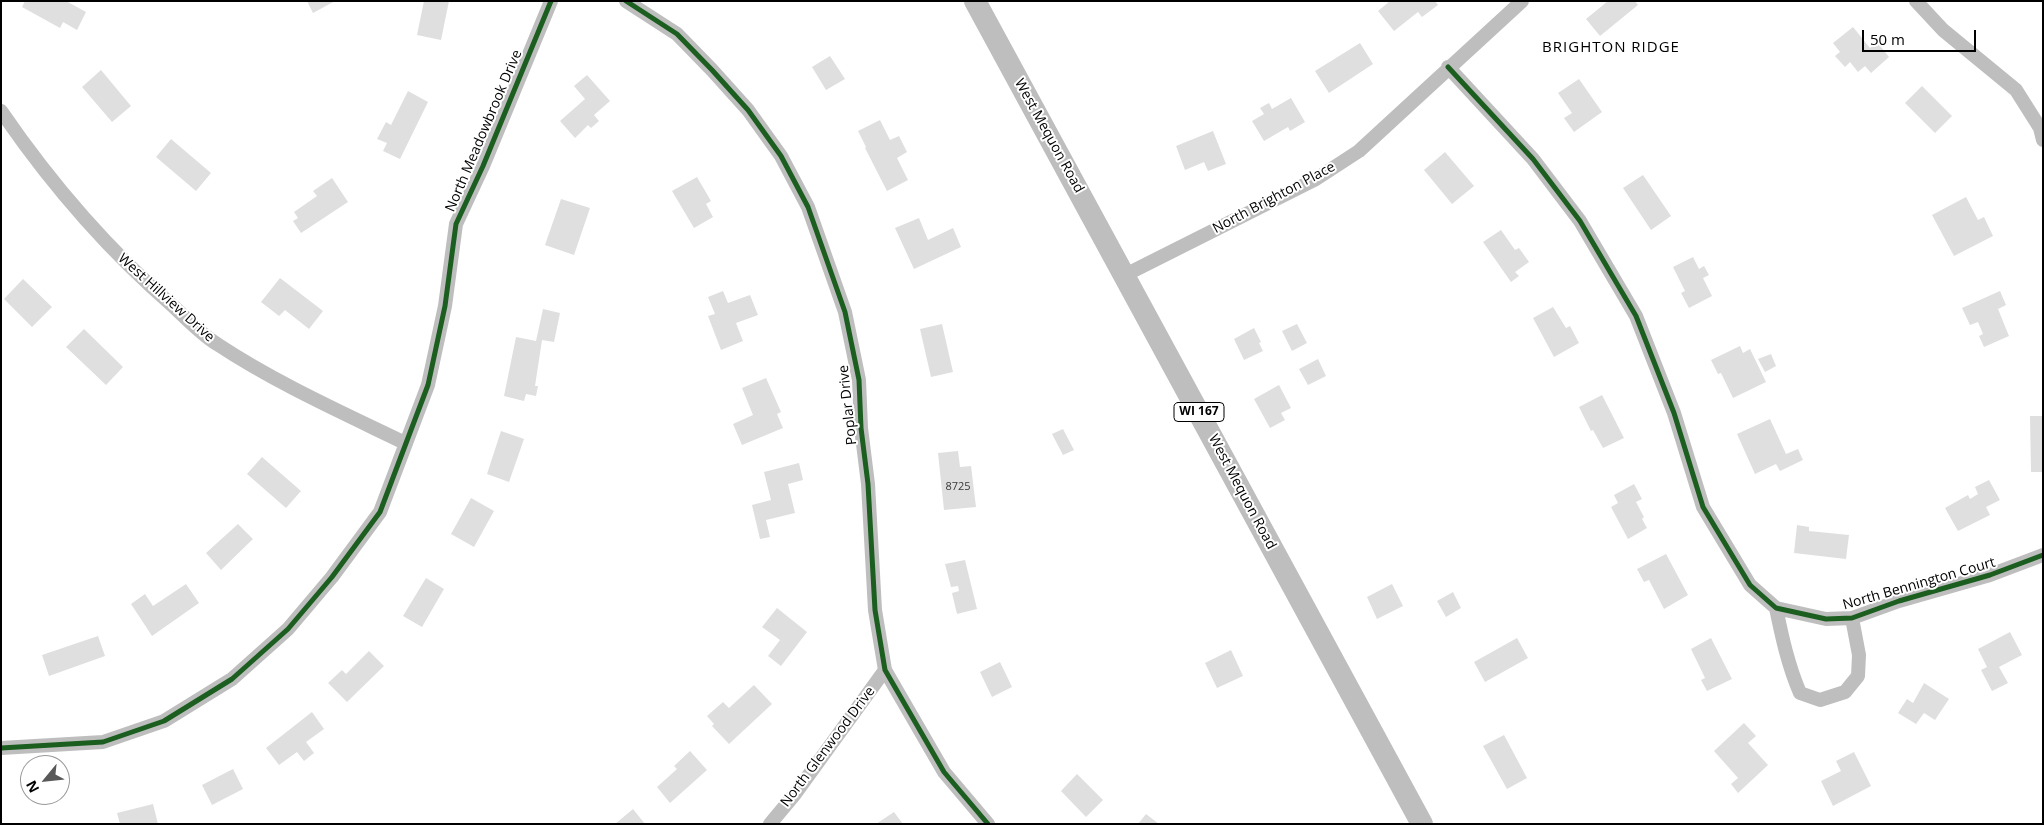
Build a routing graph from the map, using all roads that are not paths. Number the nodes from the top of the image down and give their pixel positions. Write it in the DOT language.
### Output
graph roads {
  1 [pos="551,1"];
  2 [pos="626,1"];
  3 [pos="976,1"];
  4 [pos="1522,1"];
  5 [pos="1916,1"];
  6 [pos="1448,67"];
  7 [pos="1,111"];
  8 [pos="2043,140"];
  9 [pos="1125,275"];
  10 [pos="405,443"];
  11 [pos="2043,555"];
  12 [pos="1776,608"];
  13 [pos="1852,618"];
  14 [pos="885,670"];
  15 [pos="1,748"];
  16 [pos="770,824"];
  17 [pos="988,824"];
  18 [pos="1422,824"];
  1 -- 10 [label="street, North Meadowbrook Drive"];
  2 -- 14 [label="street, Poplar Drive"];
  3 -- 9 [label="main road, West Mequon Road / WI 167"];
  4 -- 6 [label="street, North Brighton Place"];
  5 -- 8 [label="street"];
  6 -- 9 [label="street, North Brighton Place"];
  6 -- 12 [label="street"];
  7 -- 10 [label="street, West Hillview Drive"];
  9 -- 18 [label="main road, West Mequon Road / WI 167"];
  10 -- 15 [label="street, North Meadowbrook Drive"];
  11 -- 13 [label="street, North Bennington Court"];
  12 -- 13 [label="street, North Bennington Court"];
  12 -- 13 [label="street"];
  14 -- 16 [label="street, North Glenwood Drive"];
  14 -- 17 [label="street, Poplar Drive"];
}
